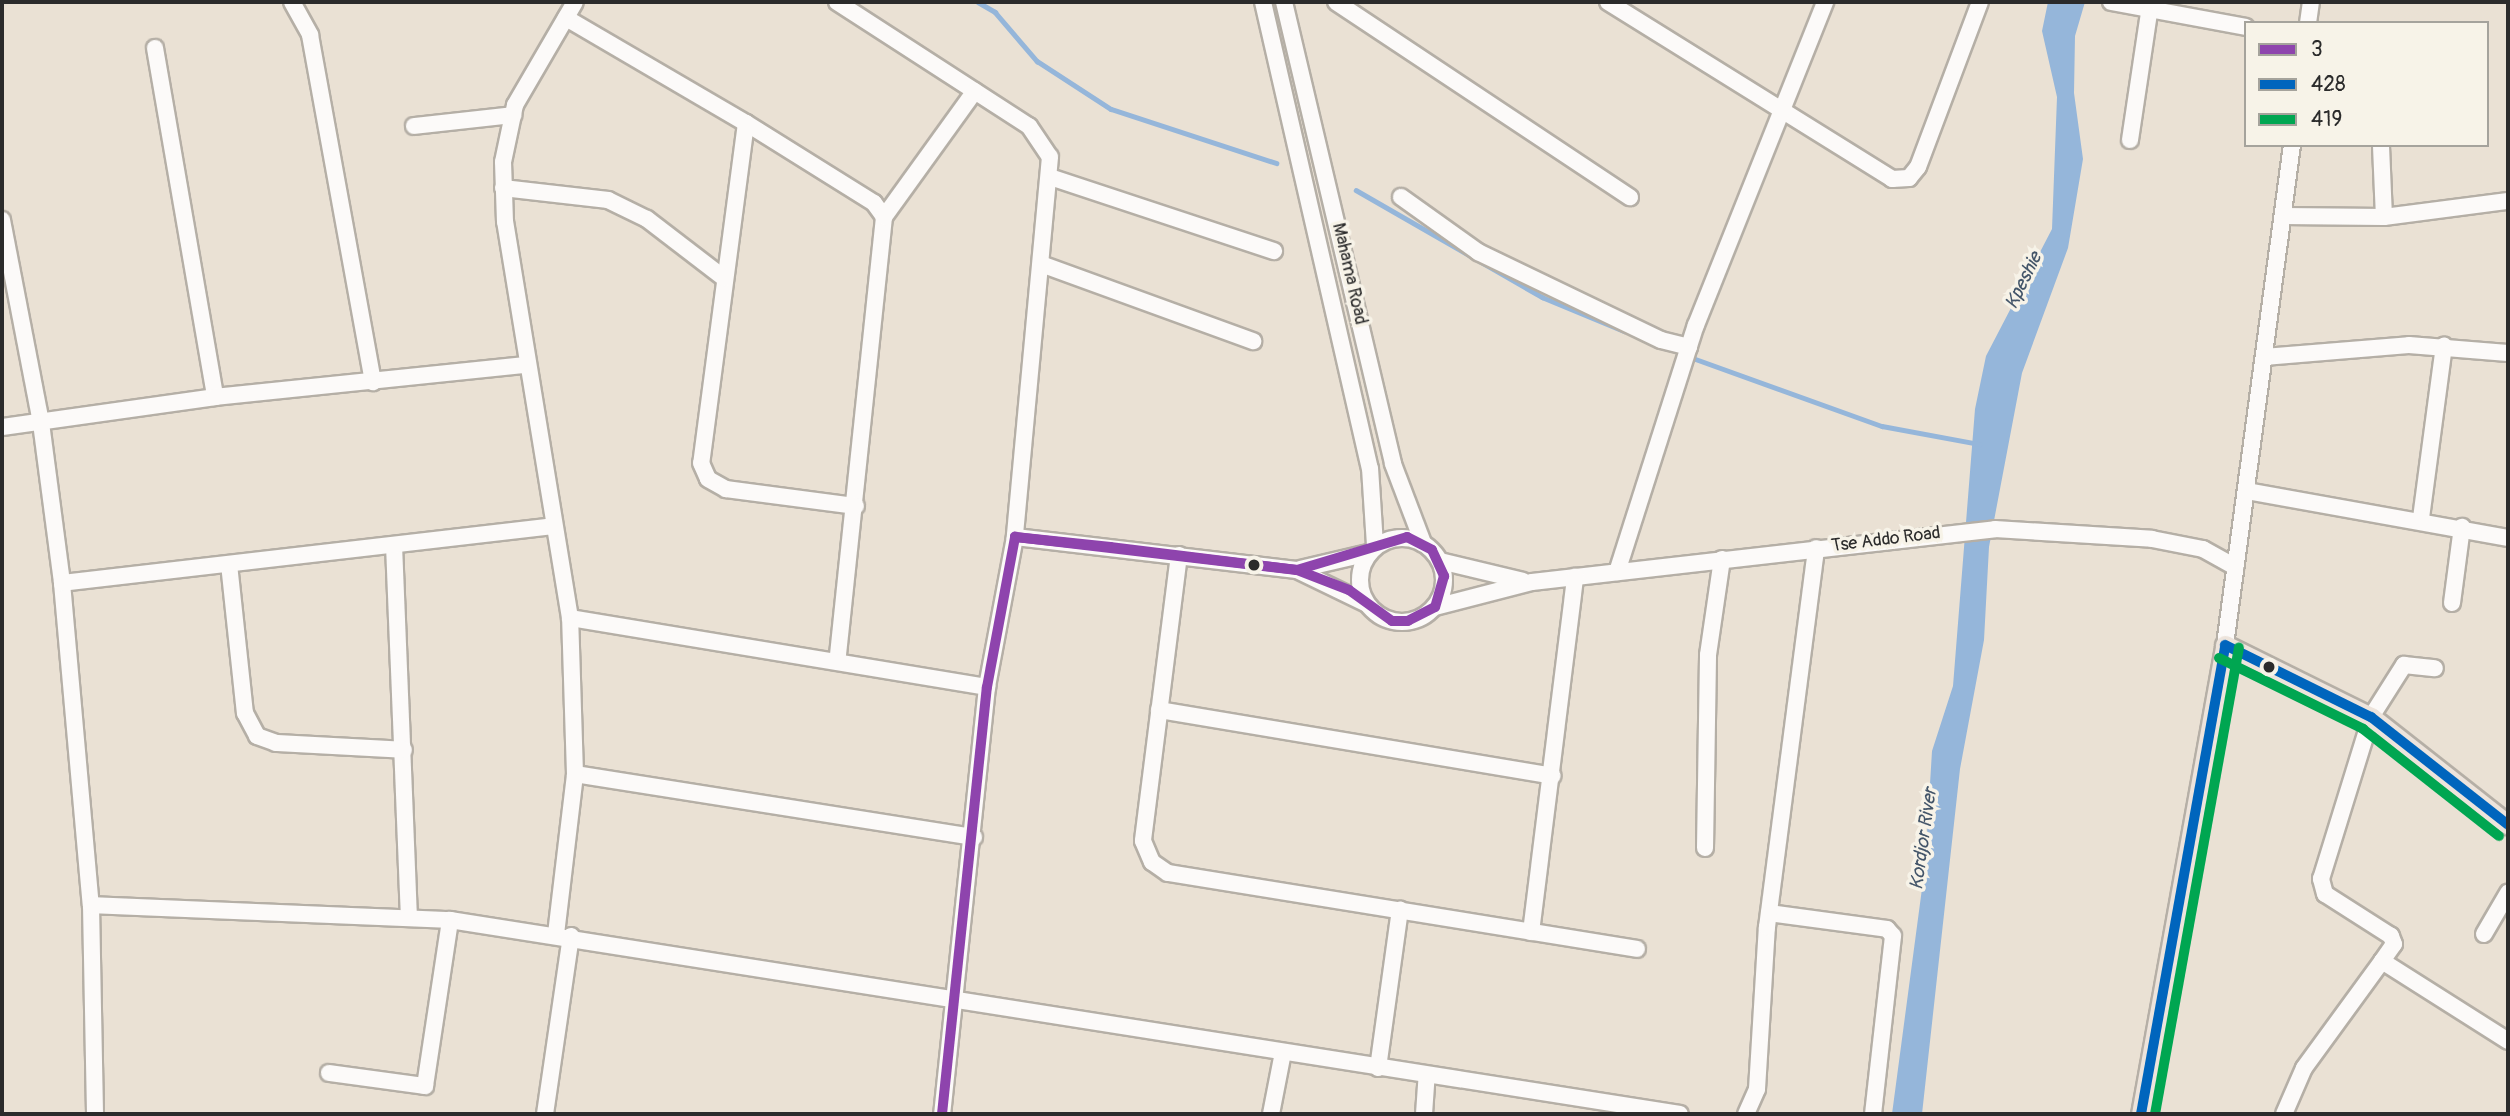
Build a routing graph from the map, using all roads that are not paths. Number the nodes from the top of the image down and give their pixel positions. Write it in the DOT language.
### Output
graph roads {
  1 [pos="292,2"];
  2 [pos="575,2"];
  3 [pos="837,2"];
  4 [pos="1263,2"];
  5 [pos="1284,2"];
  6 [pos="1336,2"];
  7 [pos="1608,2"];
  8 [pos="1825,2"];
  9 [pos="1980,2"];
  10 [pos="2110,2"];
  11 [pos="2311,2"];
  12 [pos="2149,13"];
  13 [pos="566,18"];
  14 [pos="2308,21"];
  15 [pos="2244,27"];
  16 [pos="155,48"];
  17 [pos="975,91"];
  18 [pos="513,115"];
  19 [pos="1783,115"];
  20 [pos="746,123"];
  21 [pos="414,125"];
  22 [pos="2130,140"];
  23 [pos="2292,147"];
  24 [pos="2381,147"];
  25 [pos="1050,177"];
  26 [pos="503,188"];
  27 [pos="1401,197"];
  28 [pos="1630,197"];
  29 [pos="2508,201"];
  30 [pos="2283,216"];
  31 [pos="884,217"];
  32 [pos="2384,218"];
  33 [pos="2,220"];
  34 [pos="1274,251"];
  35 [pos="1041,264"];
  36 [pos="724,278"];
  37 [pos="7,286"];
  38 [pos="1253,341"];
  39 [pos="2444,346"];
  40 [pos="1688,348"];
  41 [pos="2508,353"];
  42 [pos="2264,358"];
  43 [pos="527,365"];
  44 [pos="373,382"];
  45 [pos="215,397"];
  46 [pos="41,423"];
  47 [pos="2,427"];
  48 [pos="2247,491"];
  49 [pos="856,506"];
  50 [pos="2421,518"];
  51 [pos="551,526"];
  52 [pos="2462,527"];
  53 [pos="1015,537"];
  54 [pos="2508,538"];
  55 [pos="1423,542"];
  56 [pos="394,545"];
  57 [pos="1816,548"];
  58 [pos="1372,549"];
  59 [pos="1179,555"];
  60 [pos="1722,559"];
  61 [pos="1440,561"];
  62 [pos="229,564"];
  63 [pos="2235,567"];
  64 [pos="1297,570"];
  65 [pos="1617,572"];
  66 [pos="1575,577"];
  67 [pos="1532,582"];
  68 [pos="62,583"];
  69 [pos="2452,603"];
  70 [pos="1367,604"];
  71 [pos="1435,607"];
  72 [pos="570,618"];
  73 [pos="2225,645"];
  74 [pos="837,661"];
  75 [pos="2435,668"];
  76 [pos="987,687"];
  77 [pos="1159,710"];
  78 [pos="2371,717"];
  79 [pos="404,750"];
  80 [pos="575,774"];
  81 [pos="1553,776"];
  82 [pos="2508,825"];
  83 [pos="974,837"];
  84 [pos="1704,848"];
  85 [pos="2508,893"];
  86 [pos="91,905"];
  87 [pos="1400,910"];
  88 [pos="1769,913"];
  89 [pos="409,914"];
  90 [pos="450,920"];
  91 [pos="1531,932"];
  92 [pos="2484,934"];
  93 [pos="563,935"];
  94 [pos="1637,949"];
  95 [pos="2382,961"];
  96 [pos="957,1000"];
  97 [pos="2508,1041"];
  98 [pos="1283,1052"];
  99 [pos="1378,1068"];
  100 [pos="329,1073"];
  101 [pos="1427,1076"];
  102 [pos="95,1114"];
  103 [pos="545,1114"];
  104 [pos="942,1114"];
  105 [pos="1271,1114"];
  106 [pos="1424,1114"];
  107 [pos="1680,1114"];
  108 [pos="1746,1114"];
  109 [pos="1873,1114"];
  110 [pos="2140,1114"];
  111 [pos="2284,1114"];
  1 -- 44 [label="street"];
  2 -- 13 [label="street"];
  3 -- 17 [label="street"];
  4 -- 58 [label="street, Mahama Road"];
  5 -- 55 [label="street, Mahama Road"];
  6 -- 28 [label="street"];
  7 -- 19 [label="street"];
  8 -- 19 [label="street"];
  9 -- 19 [label="street"];
  10 -- 12 [label="street"];
  11 -- 14 [label="street"];
  12 -- 15 [label="street"];
  12 -- 22 [label="street"];
  13 -- 18 [label="street"];
  13 -- 20 [label="street"];
  16 -- 45 [label="street"];
  17 -- 25 [label="street"];
  17 -- 31 [label="street"];
  18 -- 21 [label="street"];
  18 -- 26 [label="street"];
  19 -- 40 [label="street"];
  20 -- 31 [label="street"];
  20 -- 36 [label="street"];
  23 -- 30 [label="street"];
  24 -- 32 [label="street"];
  25 -- 34 [label="street"];
  25 -- 35 [label="street"];
  26 -- 36 [label="street"];
  26 -- 43 [label="street"];
  27 -- 40 [label="street"];
  29 -- 32 [label="street"];
  30 -- 32 [label="street"];
  30 -- 42 [label="street"];
  31 -- 49 [label="street"];
  33 -- 37 [label="street"];
  35 -- 38 [label="street"];
  35 -- 53 [label="street"];
  36 -- 49 [label="street"];
  37 -- 46 [label="street"];
  39 -- 41 [label="street"];
  39 -- 42 [label="street"];
  39 -- 50 [label="street"];
  40 -- 65 [label="street"];
  42 -- 48 [label="street"];
  43 -- 44 [label="street"];
  43 -- 51 [label="street"];
  44 -- 45 [label="street"];
  45 -- 46 [label="street"];
  46 -- 47 [label="street"];
  46 -- 68 [label="street"];
  48 -- 50 [label="street"];
  48 -- 63 [label="street"];
  49 -- 74 [label="street"];
  50 -- 52 [label="street"];
  51 -- 56 [label="street"];
  51 -- 72 [label="street"];
  52 -- 54 [label="street"];
  52 -- 69 [label="street"];
  53 -- 59 [label="street"];
  53 -- 76 [label="street"];
  55 -- 58 [label="street"];
  55 -- 61 [label="street"];
  56 -- 62 [label="street"];
  56 -- 79 [label="street"];
  57 -- 60 [label="street, Tse Addo Road"];
  57 -- 63 [label="street, Tse Addo Road"];
  57 -- 88 [label="street"];
  58 -- 64 [label="street"];
  58 -- 70 [label="street"];
  59 -- 64 [label="street"];
  59 -- 77 [label="street"];
  60 -- 65 [label="street, Tse Addo Road"];
  60 -- 84 [label="street"];
  61 -- 67 [label="street, Tse Addo Road"];
  61 -- 71 [label="street"];
  62 -- 68 [label="street"];
  62 -- 79 [label="street"];
  63 -- 73 [label="street"];
  64 -- 70 [label="street"];
  65 -- 66 [label="street, Tse Addo Road"];
  66 -- 67 [label="street, Tse Addo Road"];
  66 -- 81 [label="street"];
  67 -- 71 [label="street, Tse Addo Road"];
  68 -- 86 [label="street"];
  70 -- 71 [label="street"];
  72 -- 74 [label="street"];
  72 -- 80 [label="street"];
  73 -- 78 [label="main road"];
  73 -- 110 [label="main road"];
  74 -- 76 [label="street"];
  75 -- 78 [label="street"];
  76 -- 83 [label="street"];
  77 -- 81 [label="street"];
  77 -- 87 [label="street"];
  78 -- 82 [label="main road"];
  78 -- 95 [label="street"];
  79 -- 89 [label="street"];
  80 -- 83 [label="street"];
  80 -- 93 [label="street"];
  81 -- 91 [label="street"];
  83 -- 96 [label="street"];
  85 -- 92 [label="street"];
  86 -- 89 [label="street"];
  86 -- 102 [label="street"];
  87 -- 91 [label="street"];
  87 -- 99 [label="street"];
  88 -- 108 [label="street"];
  88 -- 109 [label="street"];
  89 -- 90 [label="street"];
  90 -- 93 [label="street"];
  90 -- 100 [label="street"];
  91 -- 94 [label="street"];
  93 -- 96 [label="street"];
  93 -- 103 [label="street"];
  95 -- 97 [label="street"];
  95 -- 111 [label="street"];
  96 -- 98 [label="street"];
  96 -- 104 [label="street"];
  98 -- 99 [label="street"];
  98 -- 105 [label="street"];
  99 -- 101 [label="street"];
  101 -- 106 [label="street"];
  101 -- 107 [label="street"];
}
